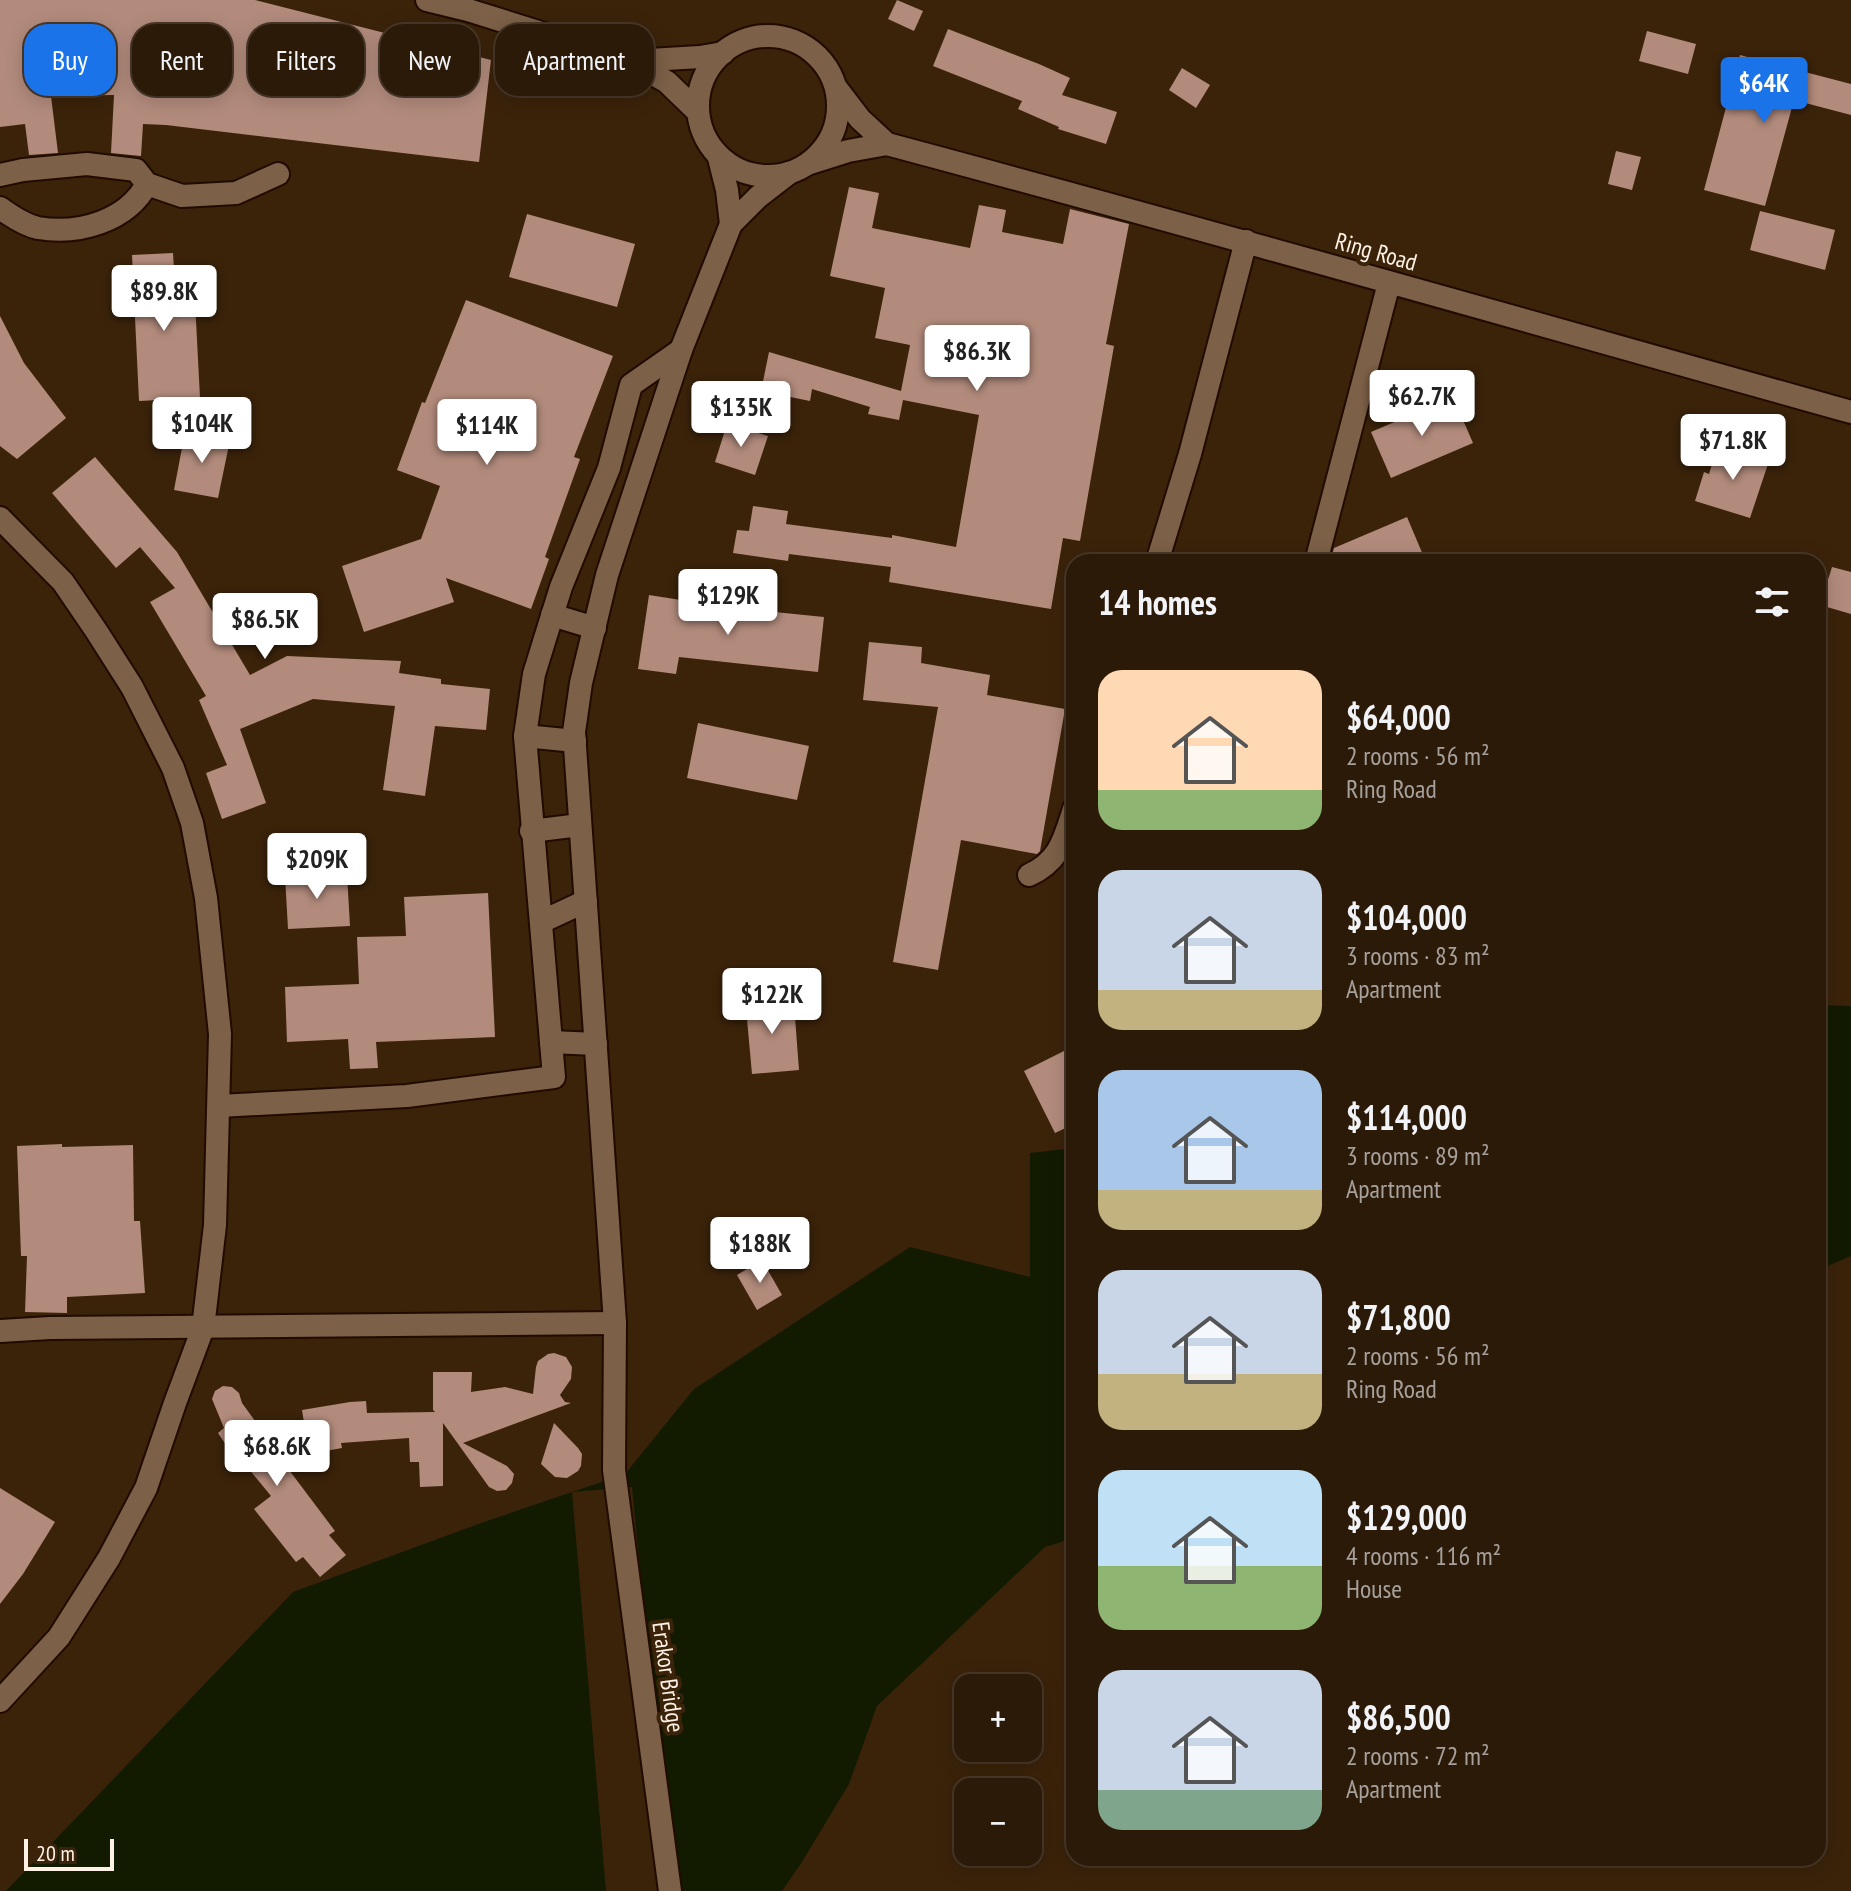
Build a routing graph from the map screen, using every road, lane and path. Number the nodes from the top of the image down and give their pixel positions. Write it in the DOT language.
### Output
graph roads {
  1 [pos="427,0"];
  2 [pos="513,24"];
  3 [pos="723,53"];
  4 [pos="654,60"];
  5 [pos="654,74"];
  6 [pos="836,88"];
  7 [pos="697,111"];
  8 [pos="887,144"];
  9 [pos="719,158"];
  10 [pos="810,163"];
  11 [pos="789,173"];
  12 [pos="278,174"];
  13 [pos="0,175"];
  14 [pos="147,184"];
  15 [pos="0,208"];
  16 [pos="731,224"];
  17 [pos="1246,241"];
  18 [pos="1389,283"];
  19 [pos="681,350"];
  20 [pos="1851,412"];
  21 [pos="0,518"];
  22 [pos="1159,554"];
  23 [pos="1318,554"];
  24 [pos="552,615"];
  25 [pos="595,628"];
  26 [pos="525,736"];
  27 [pos="575,741"];
  28 [pos="580,825"];
  29 [pos="531,831"];
  30 [pos="1066,832"];
  31 [pos="1029,875"];
  32 [pos="586,901"];
  33 [pos="541,922"];
  34 [pos="551,1042"];
  35 [pos="596,1044"];
  36 [pos="219,1106"];
  37 [pos="615,1323"];
  38 [pos="203,1328"];
  39 [pos="0,1331"];
  40 [pos="0,1701"];
  41 [pos="670,1891"];
  1 -- 2 [label="street"];
  3 -- 4 [label="street"];
  3 -- 6 [label="street"];
  3 -- 7 [label="street"];
  5 -- 7 [label="street"];
  6 -- 8 [label="street, Ring Road"];
  6 -- 10 [label="street"];
  7 -- 9 [label="street"];
  8 -- 10 [label="street, Ring Road"];
  8 -- 17 [label="street, Ring Road"];
  9 -- 11 [label="street"];
  9 -- 16 [label="street"];
  10 -- 11 [label="street"];
  11 -- 16 [label="street"];
  12 -- 14 [label="street"];
  13 -- 14 [label="street"];
  14 -- 15 [label="street"];
  16 -- 19 [label="street, Erakor Bridge"];
  17 -- 18 [label="street, Ring Road"];
  17 -- 22 [label="street"];
  18 -- 20 [label="street, Ring Road"];
  18 -- 23 [label="street"];
  19 -- 24 [label="street"];
  19 -- 25 [label="street, Erakor Bridge"];
  21 -- 36 [label="street"];
  24 -- 25 [label="street"];
  24 -- 26 [label="street"];
  25 -- 27 [label="street, Erakor Bridge"];
  26 -- 27 [label="street"];
  26 -- 29 [label="street"];
  27 -- 28 [label="street, Erakor Bridge"];
  28 -- 29 [label="street"];
  28 -- 32 [label="street, Erakor Bridge"];
  29 -- 33 [label="street"];
  30 -- 31 [label="street"];
  32 -- 33 [label="street"];
  32 -- 35 [label="street, Erakor Bridge"];
  33 -- 34 [label="street"];
  34 -- 35 [label="street"];
  34 -- 36 [label="street"];
  35 -- 37 [label="street, Erakor Bridge"];
  36 -- 38 [label="street"];
  37 -- 38 [label="street"];
  37 -- 41 [label="street, Erakor Bridge"];
  38 -- 39 [label="street"];
  38 -- 40 [label="street"];
}
